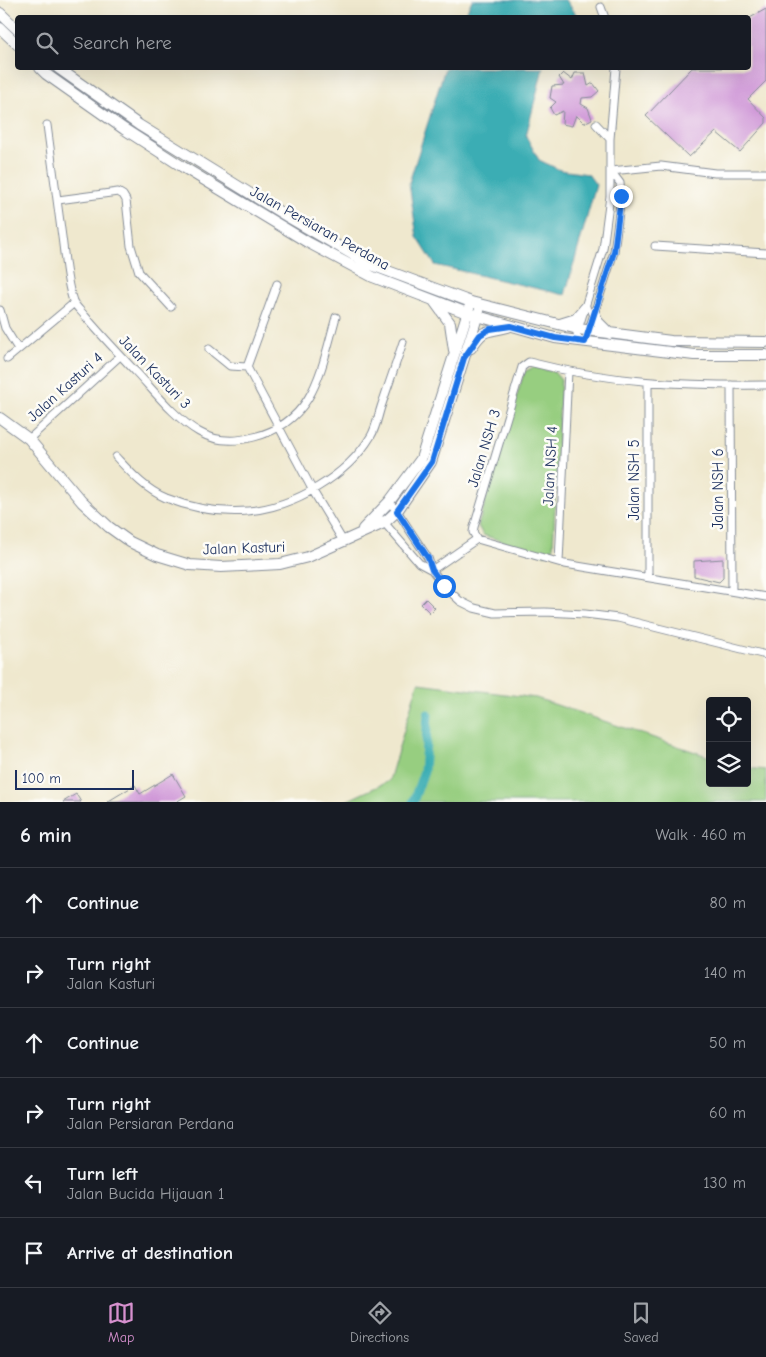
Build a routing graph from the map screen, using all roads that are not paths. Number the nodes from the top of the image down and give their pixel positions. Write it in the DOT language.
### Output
graph roads {
  1 [pos="601,7"];
  2 [pos="0,13"];
  3 [pos="604,15"];
  4 [pos="15,27"];
  5 [pos="0,28"];
  6 [pos="15,42"];
  7 [pos="42,70"];
  8 [pos="61,70"];
  9 [pos="616,70"];
  10 [pos="596,124"];
  11 [pos="47,125"];
  12 [pos="610,139"];
  13 [pos="611,171"];
  14 [pos="766,173"];
  15 [pos="58,200"];
  16 [pos="655,246"];
  17 [pos="766,253"];
  18 [pos="277,284"];
  19 [pos="432,299"];
  20 [pos="470,302"];
  21 [pos="74,303"];
  22 [pos="481,305"];
  23 [pos="171,307"];
  24 [pos="0,310"];
  25 [pos="590,310"];
  26 [pos="467,313"];
  27 [pos="477,316"];
  28 [pos="336,317"];
  29 [pos="560,325"];
  30 [pos="511,326"];
  31 [pos="583,330"];
  32 [pos="610,334"];
  33 [pos="580,341"];
  34 [pos="403,342"];
  35 [pos="766,342"];
  36 [pos="209,349"];
  37 [pos="18,350"];
  38 [pos="766,355"];
  39 [pos="120,356"];
  40 [pos="460,356"];
  41 [pos="7,360"];
  42 [pos="247,367"];
  43 [pos="568,371"];
  44 [pos="648,382"];
  45 [pos="731,385"];
  46 [pos="766,385"];
  47 [pos="0,418"];
  48 [pos="279,428"];
  49 [pos="29,439"];
  50 [pos="116,457"];
  51 [pos="313,491"];
  52 [pos="389,502"];
  53 [pos="397,511"];
  54 [pos="377,514"];
  55 [pos="384,523"];
  56 [pos="358,534"];
  57 [pos="477,539"];
  58 [pos="343,541"];
  59 [pos="559,562"];
  60 [pos="432,570"];
  61 [pos="648,578"];
  62 [pos="732,592"];
  63 [pos="766,597"];
  64 [pos="766,655"];
  1 -- 3 [label="street"];
  2 -- 4 [label="main road"];
  5 -- 6 [label="main road"];
  7 -- 19 [label="main road, Jalan Persiaran Perdana"];
  8 -- 20 [label="main road, Jalan Persiaran Perdana"];
  9 -- 12 [label="street"];
  10 -- 12 [label="street"];
  11 -- 15 [label="street, Jalan Kasturi 3"];
  12 -- 13 [label="street"];
  13 -- 14 [label="street"];
  13 -- 25 [label="street"];
  13 -- 25 [label="street"];
  15 -- 21 [label="street, Jalan Kasturi 3"];
  15 -- 23 [label="street"];
  16 -- 17 [label="street"];
  18 -- 42 [label="street"];
  19 -- 26 [label="main road, Jalan Persiaran Perdana"];
  19 -- 40 [label="main road"];
  20 -- 22 [label="main road, Jalan Persiaran Perdana"];
  20 -- 26 [label="main road, Jalan Kasturi"];
  21 -- 37 [label="street"];
  21 -- 39 [label="street, Jalan Kasturi 3"];
  22 -- 27 [label="main road, Jalan Kasturi"];
  22 -- 29 [label="main road, Jalan Persiaran Perdana"];
  24 -- 37 [label="street"];
  25 -- 29 [label="main road"];
  25 -- 31 [label="street"];
  25 -- 32 [label="main road"];
  26 -- 27 [label="main road, Jalan Persiaran Perdana"];
  26 -- 40 [label="main road, Jalan Kasturi"];
  27 -- 30 [label="main road, Jalan Persiaran Perdana"];
  27 -- 40 [label="main road, Jalan Kasturi"];
  28 -- 48 [label="street, Jalan Kasturi 3"];
  29 -- 31 [label="main road, Jalan Persiaran Perdana"];
  30 -- 33 [label="main road, Jalan Persiaran Perdana"];
  30 -- 40 [label="main road"];
  31 -- 32 [label="main road, Jalan Persiaran Perdana"];
  31 -- 33 [label="street"];
  32 -- 35 [label="main road, Jalan Persiaran Perdana"];
  33 -- 38 [label="main road, Jalan Persiaran Perdana"];
  34 -- 51 [label="street"];
  36 -- 42 [label="street"];
  37 -- 41 [label="street"];
  39 -- 48 [label="street, Jalan Kasturi 3"];
  39 -- 49 [label="street, Jalan Kasturi 4"];
  40 -- 52 [label="main road, Jalan Kasturi"];
  40 -- 53 [label="main road, Jalan Kasturi"];
  42 -- 48 [label="street"];
  43 -- 44 [label="street"];
  43 -- 57 [label="street, Jalan NSH 3"];
  43 -- 59 [label="street, Jalan NSH 4"];
  44 -- 45 [label="street"];
  44 -- 61 [label="street, Jalan NSH 5"];
  45 -- 46 [label="street"];
  45 -- 62 [label="street, Jalan NSH 6"];
  47 -- 49 [label="main road, Jalan Kasturi"];
  48 -- 51 [label="street"];
  49 -- 58 [label="main road, Jalan Kasturi"];
  50 -- 51 [label="street"];
  51 -- 58 [label="street"];
  52 -- 53 [label="street"];
  52 -- 54 [label="main road, Jalan Kasturi"];
  53 -- 55 [label="main road, Jalan Kasturi"];
  53 -- 60 [label="street"];
  54 -- 55 [label="street"];
  54 -- 56 [label="main road, Jalan Kasturi"];
  55 -- 56 [label="main road, Jalan Kasturi"];
  55 -- 60 [label="street"];
  56 -- 58 [label="main road, Jalan Kasturi"];
  57 -- 59 [label="street"];
  57 -- 60 [label="street"];
  59 -- 61 [label="street"];
  60 -- 64 [label="street"];
  61 -- 62 [label="street"];
  62 -- 63 [label="street"];
}
